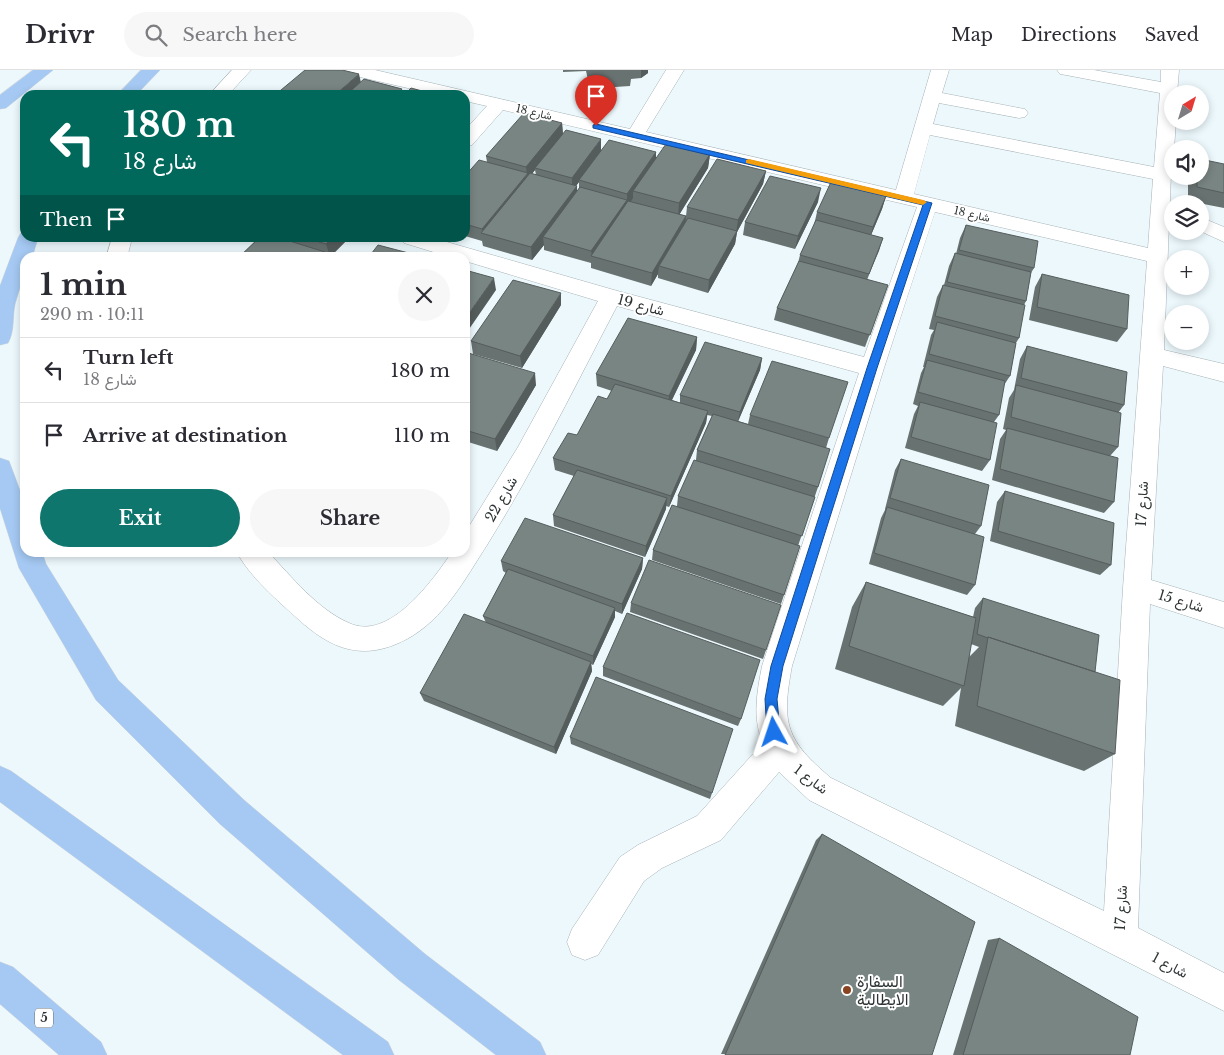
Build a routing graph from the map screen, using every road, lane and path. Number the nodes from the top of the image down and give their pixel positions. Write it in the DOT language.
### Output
graph roads {
  1 [pos="44,70"];
  2 [pos="151,70"];
  3 [pos="242,70"];
  4 [pos="353,70"];
  5 [pos="675,70"];
  6 [pos="940,70"];
  7 [pos="1066,70"];
  8 [pos="411,76"];
  9 [pos="1170,80"];
  10 [pos="131,90"];
  11 [pos="223,90"];
  12 [pos="448,90"];
  13 [pos="933,96"];
  14 [pos="470,97"];
  15 [pos="0,104"];
  16 [pos="499,104"];
  17 [pos="1020,113"];
  18 [pos="924,128"];
  19 [pos="635,135"];
  20 [pos="470,136"];
  21 [pos="1163,175"];
  22 [pos="1165,195"];
  23 [pos="916,200"];
  24 [pos="1164,228"];
  25 [pos="1209,228"];
  26 [pos="1224,235"];
  27 [pos="425,242"];
  28 [pos="459,252"];
  29 [pos="470,255"];
  30 [pos="1158,256"];
  31 [pos="20,260"];
  32 [pos="611,296"];
  33 [pos="0,337"];
  34 [pos="1151,355"];
  35 [pos="872,368"];
  36 [pos="1224,373"];
  37 [pos="0,468"];
  38 [pos="20,529"];
  39 [pos="470,547"];
  40 [pos="30,557"];
  41 [pos="255,557"];
  42 [pos="463,557"];
  43 [pos="1137,588"];
  44 [pos="1224,614"];
  45 [pos="779,748"];
  46 [pos="0,782"];
  47 [pos="1120,938"];
  48 [pos="585,942"];
  49 [pos="0,980"];
  50 [pos="1224,994"];
  51 [pos="88,1055"];
  52 [pos="375,1055"];
  53 [pos="527,1055"];
  1 -- 15 [label="highway"];
  2 -- 10 [label="highway"];
  3 -- 11 [label="street"];
  4 -- 8 [label="street"];
  5 -- 19 [label="street"];
  6 -- 13 [label="street, شارع 1"];
  7 -- 9 [label="street"];
  8 -- 12 [label="street"];
  9 -- 21 [label="street, شارع 17"];
  13 -- 17 [label="street"];
  13 -- 18 [label="street, شارع 1"];
  14 -- 16 [label="street, شارع 18"];
  16 -- 19 [label="street, شارع 18"];
  16 -- 20 [label="street"];
  18 -- 21 [label="street"];
  18 -- 23 [label="street, شارع 1"];
  19 -- 23 [label="street, شارع 18"];
  21 -- 22 [label="street, شارع 17"];
  23 -- 30 [label="street, شارع 18"];
  23 -- 35 [label="street, شارع 1"];
  24 -- 30 [label="street, شارع 17"];
  25 -- 26 [label="street"];
  27 -- 28 [label="street, شارع 19"];
  29 -- 32 [label="street, شارع 19"];
  30 -- 34 [label="street, شارع 17"];
  31 -- 33 [label="highway"];
  32 -- 35 [label="street, شارع 19"];
  32 -- 39 [label="street, شارع 22"];
  34 -- 36 [label="street"];
  34 -- 43 [label="street, شارع 17"];
  35 -- 45 [label="street, شارع 1"];
  37 -- 38 [label="highway"];
  40 -- 53 [label="highway"];
  41 -- 42 [label="street, شارع 22"];
  43 -- 44 [label="street, شارع 15"];
  43 -- 47 [label="street, شارع 17"];
  45 -- 47 [label="street, شارع 1"];
  45 -- 48 [label="street"];
  46 -- 52 [label="highway"];
  47 -- 50 [label="street, شارع 1"];
  49 -- 51 [label="highway, 5"];
}
